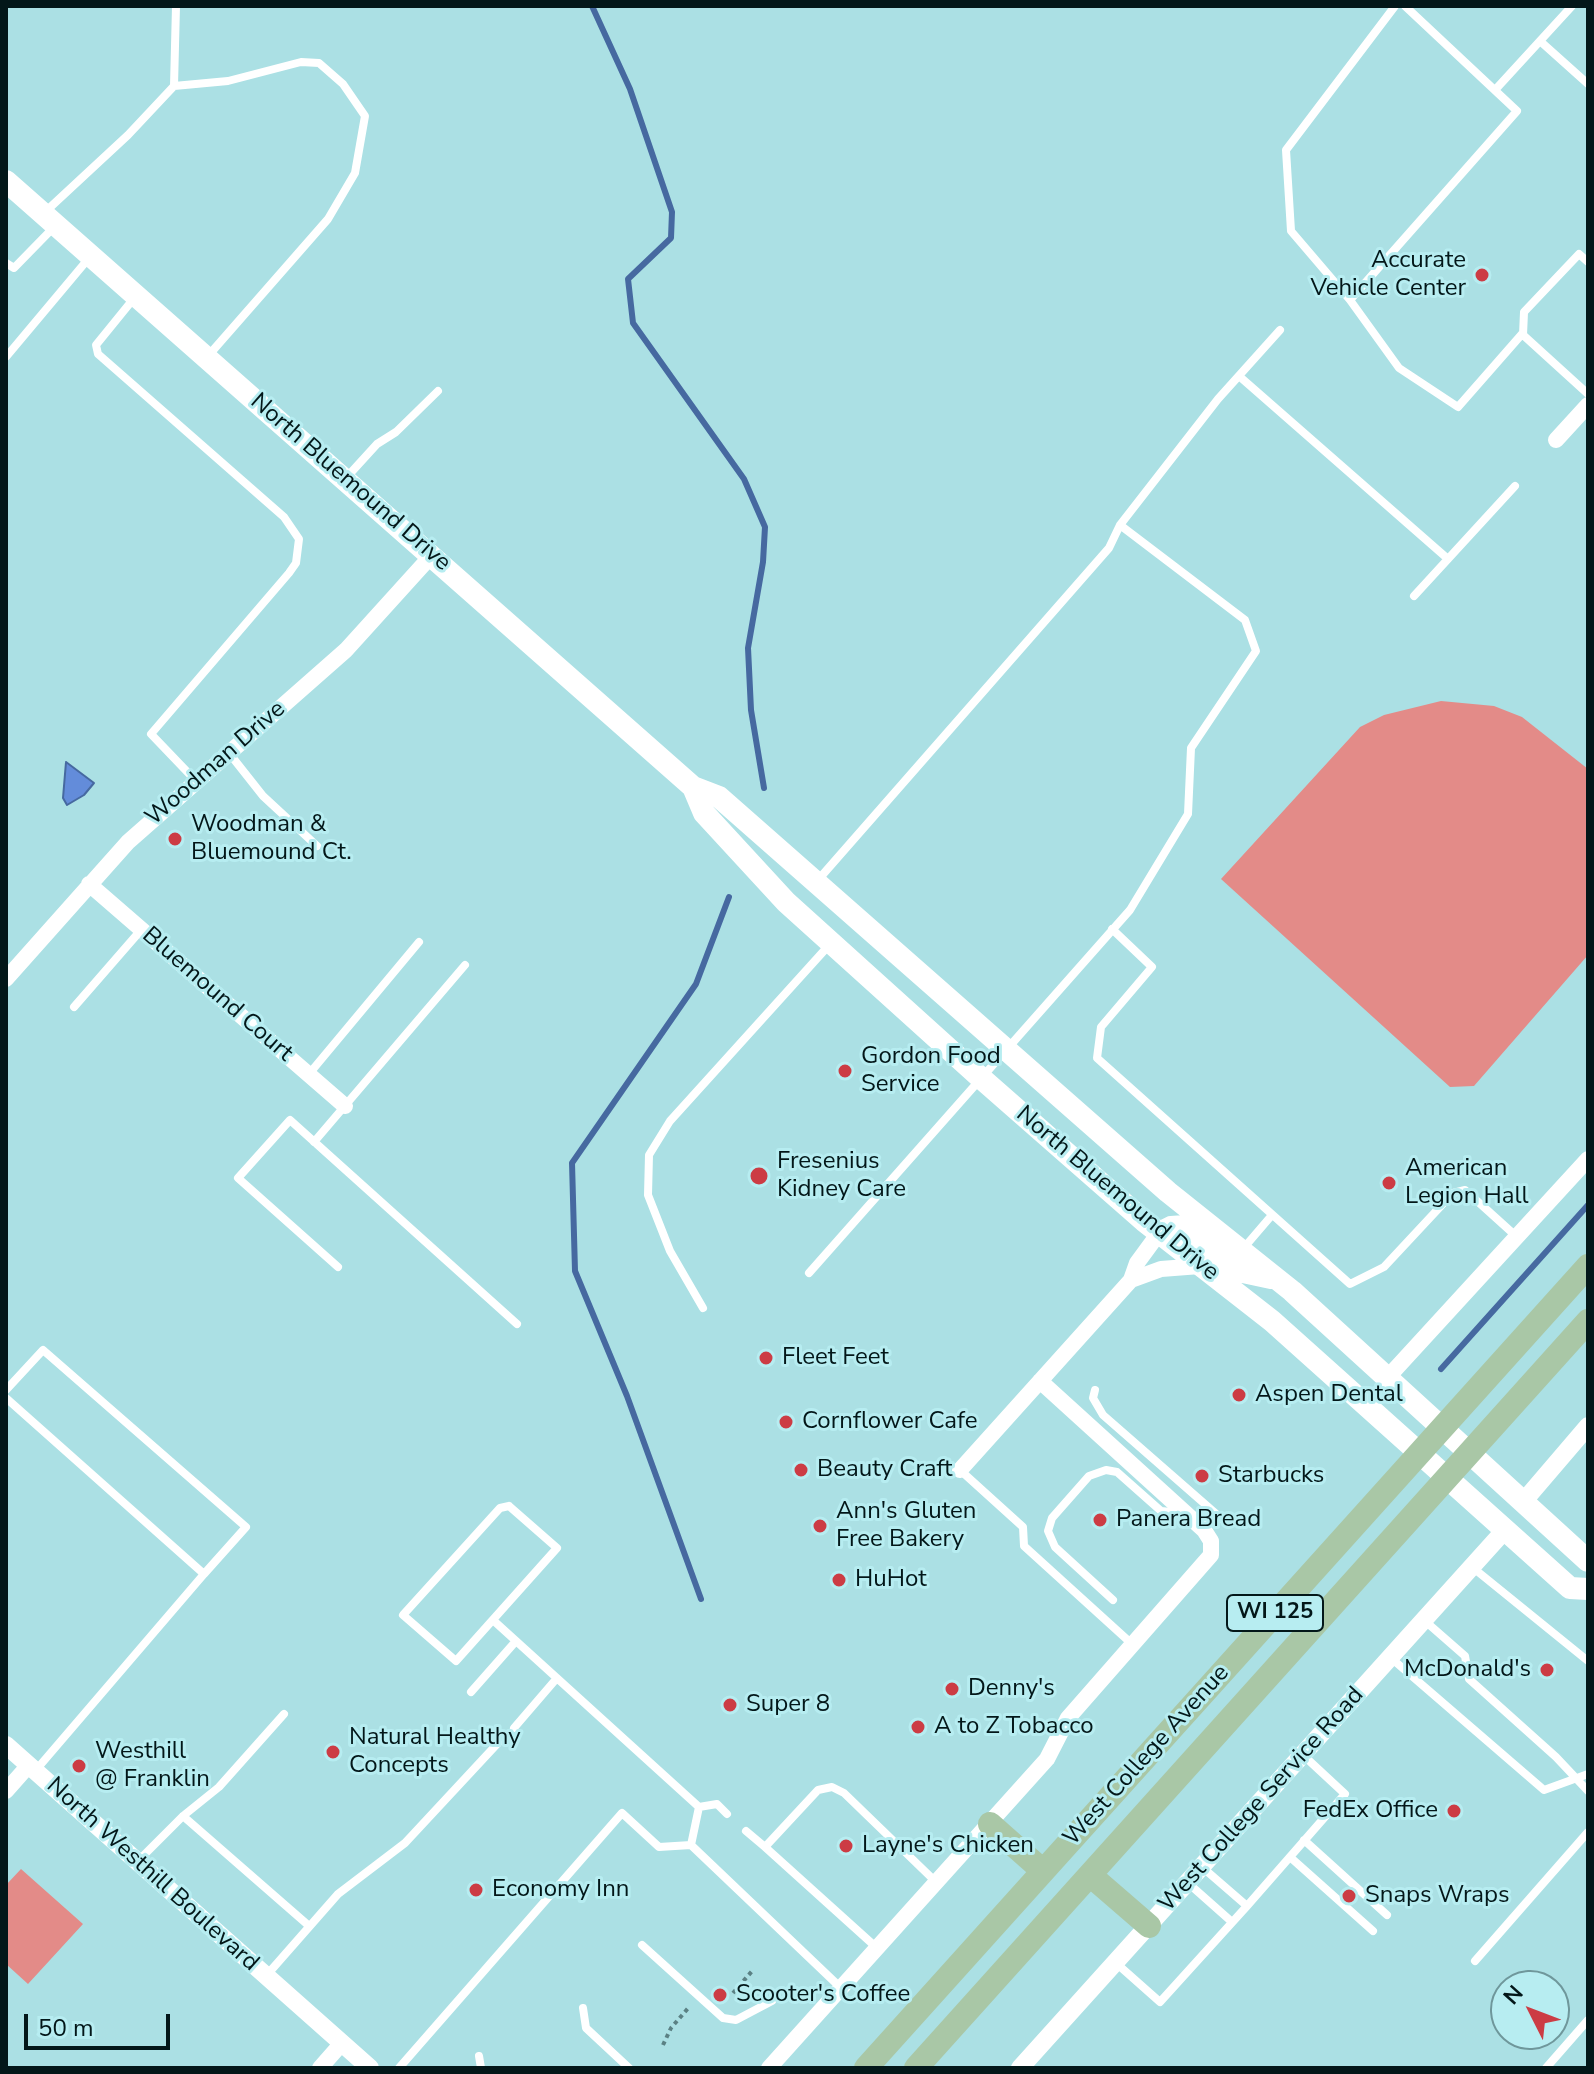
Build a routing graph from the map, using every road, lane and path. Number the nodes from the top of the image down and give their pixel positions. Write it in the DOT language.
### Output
graph roads {
  1 [pos="176,6"];
  2 [pos="1395,6"];
  3 [pos="1405,6"];
  4 [pos="1572,6"];
  5 [pos="1540,41"];
  6 [pos="1588,84"];
  7 [pos="174,86"];
  8 [pos="1495,90"];
  9 [pos="6,181"];
  10 [pos="50,219"];
  11 [pos="92,255"];
  12 [pos="1588,262"];
  13 [pos="6,263"];
  14 [pos="137,294"];
  15 [pos="1350,300"];
  16 [pos="1280,330"];
  17 [pos="1523,335"];
  18 [pos="6,357"];
  19 [pos="207,357"];
  20 [pos="1239,376"];
  21 [pos="438,391"];
  22 [pos="1588,394"];
  23 [pos="1588,405"];
  24 [pos="1556,440"];
  25 [pos="346,478"];
  26 [pos="1515,486"];
  27 [pos="1120,525"];
  28 [pos="432,555"];
  29 [pos="1448,559"];
  30 [pos="1414,596"];
  31 [pos="229,752"];
  32 [pos="196,781"];
  33 [pos="693,787"];
  34 [pos="317,846"];
  35 [pos="817,881"];
  36 [pos="89,884"];
  37 [pos="1112,929"];
  38 [pos="141,930"];
  39 [pos="419,942"];
  40 [pos="831,943"];
  41 [pos="465,965"];
  42 [pos="6,979"];
  43 [pos="74,1007"];
  44 [pos="1005,1048"];
  45 [pos="308,1075"];
  46 [pos="981,1078"];
  47 [pos="345,1106"];
  48 [pos="314,1142"];
  49 [pos="1588,1159"];
  50 [pos="1272,1215"];
  51 [pos="1159,1233"];
  52 [pos="1517,1237"];
  53 [pos="1242,1251"];
  54 [pos="1200,1266"];
  55 [pos="1588,1266"];
  56 [pos="338,1267"];
  57 [pos="809,1273"];
  58 [pos="1277,1279"];
  59 [pos="1131,1280"];
  60 [pos="703,1308"];
  61 [pos="1588,1321"];
  62 [pos="517,1324"];
  63 [pos="1389,1376"];
  64 [pos="1040,1381"];
  65 [pos="6,1390"];
  66 [pos="1095,1390"];
  67 [pos="6,1398"];
  68 [pos="1588,1426"];
  69 [pos="1444,1427"];
  70 [pos="1470,1451"];
  71 [pos="1421,1452"];
  72 [pos="960,1470"];
  73 [pos="1447,1476"];
  74 [pos="1523,1502"];
  75 [pos="1189,1515"];
  76 [pos="1222,1519"];
  77 [pos="1504,1531"];
  78 [pos="1588,1561"];
  79 [pos="1472,1567"];
  80 [pos="204,1574"];
  81 [pos="1588,1589"];
  82 [pos="1113,1600"];
  83 [pos="494,1621"];
  84 [pos="1424,1621"];
  85 [pos="516,1641"];
  86 [pos="1132,1644"];
  87 [pos="1391,1658"];
  88 [pos="1588,1661"];
  89 [pos="557,1678"];
  90 [pos="471,1692"];
  91 [pos="284,1714"];
  92 [pos="514,1728"];
  93 [pos="498,1743"];
  94 [pos="6,1745"];
  95 [pos="1303,1755"];
  96 [pos="32,1768"];
  97 [pos="1588,1774"];
  98 [pos="1575,1779"];
  99 [pos="6,1791"];
  100 [pos="1588,1791"];
  101 [pos="699,1807"];
  102 [pos="727,1814"];
  103 [pos="183,1816"];
  104 [pos="990,1824"];
  105 [pos="746,1831"];
  106 [pos="1588,1832"];
  107 [pos="1304,1840"];
  108 [pos="691,1845"];
  109 [pos="765,1847"];
  110 [pos="1290,1857"];
  111 [pos="136,1862"];
  112 [pos="1202,1867"];
  113 [pos="1043,1871"];
  114 [pos="1090,1875"];
  115 [pos="937,1883"];
  116 [pos="1188,1883"];
  117 [pos="1247,1906"];
  118 [pos="1387,1915"];
  119 [pos="1232,1922"];
  120 [pos="308,1925"];
  121 [pos="1149,1926"];
  122 [pos="1373,1931"];
  123 [pos="642,1945"];
  124 [pos="878,1948"];
  125 [pos="1475,1961"];
  126 [pos="1116,1963"];
  127 [pos="753,1970"];
  128 [pos="266,1977"];
  129 [pos="842,1988"];
  130 [pos="733,1993"];
  131 [pos="772,2001"];
  132 [pos="690,2006"];
  133 [pos="583,2008"];
  134 [pos="1588,2020"];
  135 [pos="342,2043"];
  136 [pos="663,2045"];
  137 [pos="479,2056"];
  138 [pos="1028,2063"];
  139 [pos="320,2068"];
  140 [pos="370,2068"];
  141 [pos="399,2068"];
  142 [pos="481,2068"];
  143 [pos="629,2068"];
  144 [pos="769,2068"];
  145 [pos="866,2068"];
  146 [pos="916,2068"];
  147 [pos="1546,2068"];
  1 -- 7 [label="lane"];
  2 -- 15 [label="lane"];
  3 -- 8 [label="lane"];
  4 -- 5 [label="lane"];
  5 -- 6 [label="lane"];
  5 -- 8 [label="lane"];
  7 -- 10 [label="lane"];
  7 -- 19 [label="lane"];
  8 -- 15 [label="lane"];
  9 -- 10 [label="main road, North Bluemound Drive"];
  10 -- 11 [label="main road, North Bluemound Drive"];
  10 -- 13 [label="lane"];
  11 -- 14 [label="main road, North Bluemound Drive"];
  11 -- 18 [label="lane"];
  12 -- 17 [label="lane"];
  14 -- 19 [label="main road, North Bluemound Drive"];
  14 -- 32 [label="lane"];
  15 -- 17 [label="lane"];
  16 -- 20 [label="lane"];
  17 -- 22 [label="lane"];
  19 -- 25 [label="main road, North Bluemound Drive"];
  20 -- 27 [label="lane"];
  20 -- 29 [label="lane"];
  21 -- 25 [label="lane"];
  23 -- 24 [label="street"];
  25 -- 28 [label="main road, North Bluemound Drive"];
  26 -- 29 [label="lane"];
  27 -- 35 [label="lane"];
  27 -- 37 [label="lane"];
  28 -- 31 [label="street, Woodman Drive"];
  28 -- 33 [label="main road, North Bluemound Drive"];
  29 -- 30 [label="lane"];
  31 -- 32 [label="street, Woodman Drive"];
  31 -- 34 [label="lane"];
  32 -- 36 [label="street, Woodman Drive"];
  33 -- 35 [label="main road, North Bluemound Drive"];
  33 -- 40 [label="main road, North Bluemound Drive"];
  35 -- 44 [label="main road, North Bluemound Drive"];
  36 -- 38 [label="street, Bluemound Court"];
  36 -- 42 [label="street, Woodman Drive"];
  37 -- 44 [label="lane"];
  37 -- 50 [label="lane"];
  38 -- 43 [label="lane"];
  38 -- 45 [label="street, Bluemound Court"];
  39 -- 45 [label="lane"];
  40 -- 46 [label="main road, North Bluemound Drive"];
  40 -- 60 [label="lane"];
  41 -- 47 [label="lane"];
  44 -- 46 [label="lane"];
  44 -- 53 [label="main road, North Bluemound Drive"];
  45 -- 47 [label="street, Bluemound Court"];
  46 -- 51 [label="main road, North Bluemound Drive"];
  46 -- 57 [label="lane"];
  47 -- 48 [label="lane"];
  48 -- 56 [label="lane"];
  48 -- 62 [label="lane"];
  49 -- 52 [label="street"];
  50 -- 52 [label="lane"];
  50 -- 53 [label="lane"];
  51 -- 54 [label="main road, North Bluemound Drive"];
  51 -- 58 [label="main road"];
  51 -- 59 [label="street"];
  52 -- 63 [label="street"];
  53 -- 58 [label="main road, North Bluemound Drive"];
  54 -- 59 [label="street"];
  54 -- 71 [label="main road, North Bluemound Drive"];
  55 -- 69 [label="main road, West College Avenue / WI 125"];
  58 -- 63 [label="main road, North Bluemound Drive"];
  59 -- 64 [label="street"];
  61 -- 70 [label="main road, West College Avenue / WI 125"];
  63 -- 69 [label="main road, North Bluemound Drive"];
  64 -- 72 [label="street"];
  64 -- 75 [label="street"];
  65 -- 80 [label="lane"];
  66 -- 76 [label="lane"];
  67 -- 80 [label="lane"];
  68 -- 74 [label="street"];
  69 -- 70 [label="main road, North Bluemound Drive"];
  69 -- 71 [label="main road, West College Avenue / WI 125"];
  70 -- 73 [label="main road, West College Avenue / WI 125"];
  70 -- 74 [label="main road, North Bluemound Drive"];
  71 -- 73 [label="main road, North Bluemound Drive"];
  71 -- 113 [label="main road, West College Avenue / WI 125"];
  72 -- 86 [label="lane"];
  73 -- 77 [label="main road, North Bluemound Drive"];
  73 -- 114 [label="main road, West College Avenue / WI 125"];
  74 -- 78 [label="main road, North Bluemound Drive"];
  75 -- 82 [label="lane"];
  75 -- 86 [label="street"];
  77 -- 79 [label="street, West College Service Road"];
  77 -- 81 [label="main road, North Bluemound Drive"];
  79 -- 84 [label="street, West College Service Road"];
  79 -- 88 [label="lane"];
  80 -- 96 [label="lane"];
  83 -- 83 [label="lane"];
  83 -- 85 [label="lane"];
  84 -- 87 [label="street, West College Service Road"];
  84 -- 98 [label="lane"];
  85 -- 89 [label="lane"];
  85 -- 90 [label="lane"];
  86 -- 104 [label="street"];
  87 -- 95 [label="street, West College Service Road"];
  87 -- 98 [label="lane"];
  89 -- 92 [label="lane"];
  89 -- 101 [label="lane"];
  91 -- 103 [label="lane"];
  93 -- 120 [label="lane"];
  94 -- 96 [label="street, North Westhill Boulevard"];
  95 -- 107 [label="lane"];
  95 -- 112 [label="street, West College Service Road"];
  96 -- 99 [label="street"];
  96 -- 111 [label="street, North Westhill Boulevard"];
  97 -- 98 [label="lane"];
  98 -- 100 [label="lane"];
  101 -- 102 [label="lane"];
  101 -- 108 [label="lane"];
  103 -- 111 [label="lane"];
  103 -- 120 [label="lane"];
  104 -- 113 [label="main road"];
  104 -- 115 [label="street"];
  105 -- 109 [label="lane"];
  106 -- 125 [label="lane"];
  107 -- 110 [label="lane"];
  107 -- 118 [label="lane"];
  108 -- 129 [label="lane"];
  108 -- 141 [label="lane"];
  109 -- 115 [label="lane"];
  109 -- 124 [label="lane"];
  110 -- 117 [label="lane"];
  110 -- 122 [label="lane"];
  111 -- 128 [label="street, North Westhill Boulevard"];
  112 -- 116 [label="street, West College Service Road"];
  112 -- 117 [label="lane"];
  113 -- 145 [label="main road, West College Avenue / WI 125"];
  114 -- 121 [label="main road"];
  114 -- 146 [label="main road, West College Avenue / WI 125"];
  115 -- 124 [label="street"];
  116 -- 119 [label="lane"];
  116 -- 121 [label="street, West College Service Road"];
  117 -- 119 [label="lane"];
  119 -- 126 [label="lane"];
  120 -- 128 [label="lane"];
  121 -- 126 [label="street, West College Service Road"];
  123 -- 131 [label="lane"];
  124 -- 129 [label="street"];
  126 -- 138 [label="street, West College Service Road"];
  127 -- 130 [label="path"];
  128 -- 135 [label="street, North Westhill Boulevard"];
  129 -- 144 [label="street"];
  132 -- 136 [label="path"];
  133 -- 143 [label="lane"];
  134 -- 147 [label="lane"];
  135 -- 139 [label="street"];
  135 -- 140 [label="street, North Westhill Boulevard"];
  137 -- 142 [label="lane"];
}
